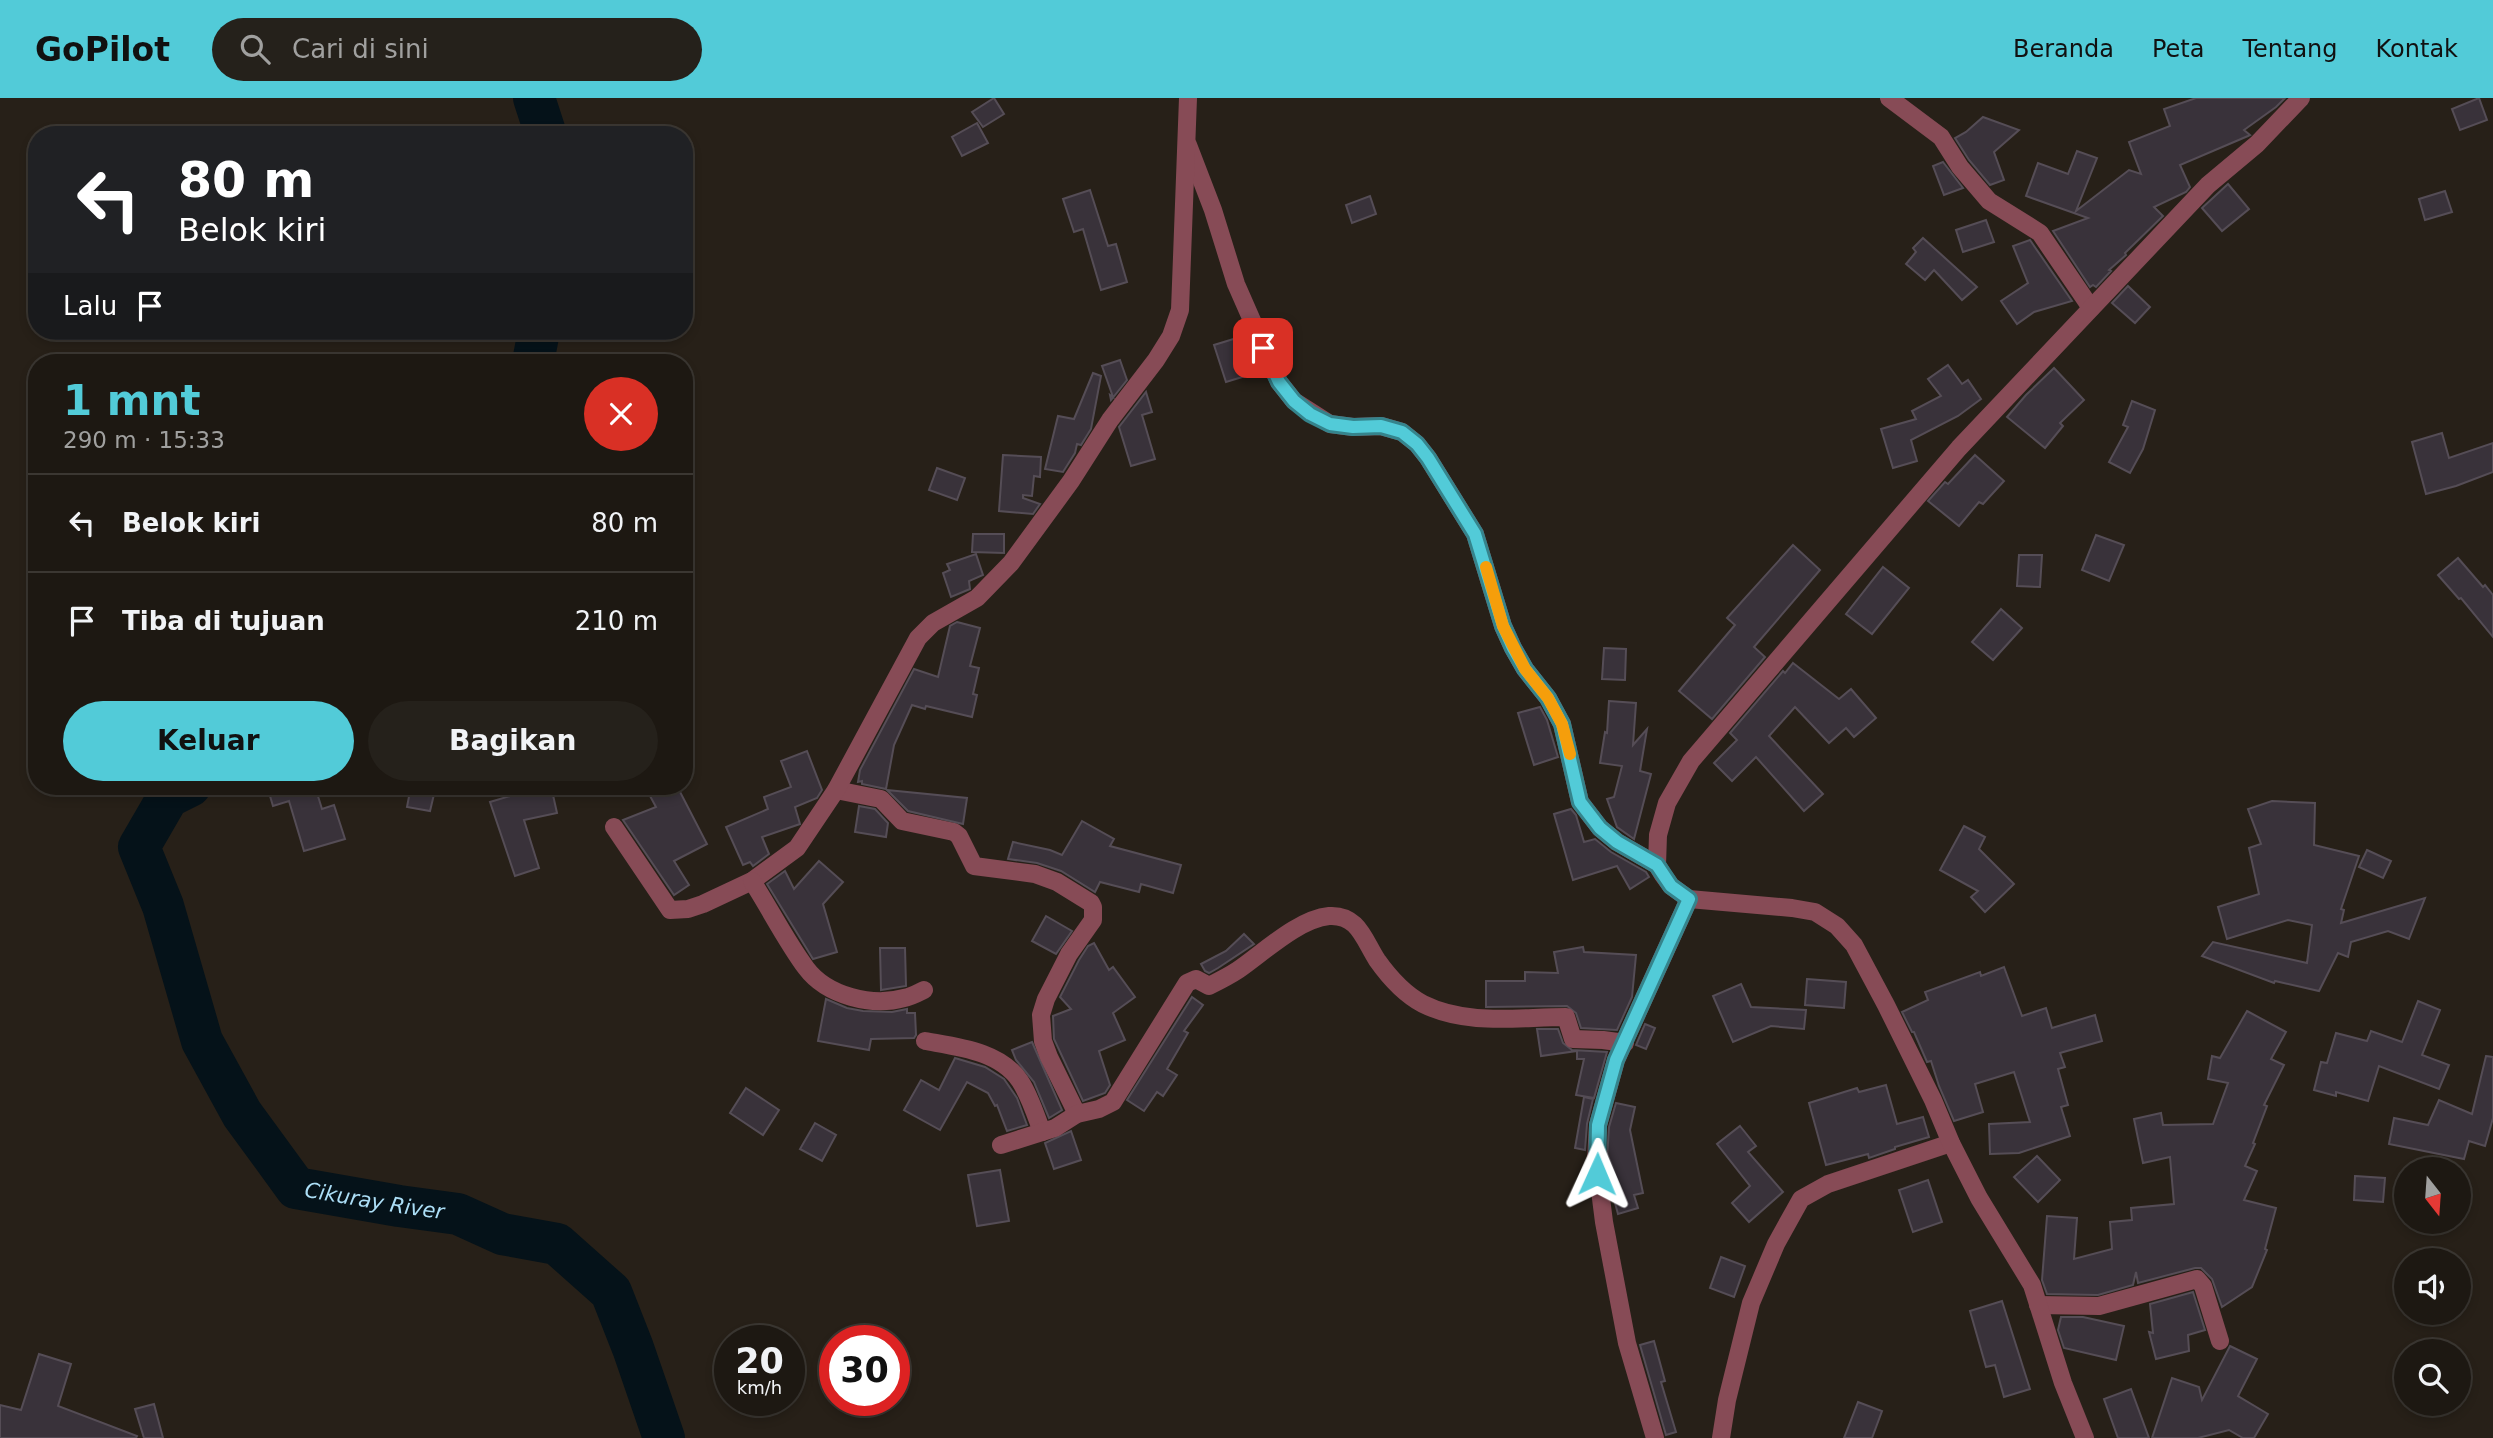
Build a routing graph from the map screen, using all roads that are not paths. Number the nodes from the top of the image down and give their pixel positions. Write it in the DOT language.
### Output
graph roads {
  1 [pos="1188,98"];
  2 [pos="1889,98"];
  3 [pos="2301,98"];
  4 [pos="1185,139"];
  5 [pos="2091,308"];
  6 [pos="836,790"];
  7 [pos="614,827"];
  8 [pos="1657,865"];
  9 [pos="752,881"];
  10 [pos="1689,899"];
  11 [pos="924,990"];
  12 [pos="925,1041"];
  13 [pos="1625,1043"];
  14 [pos="1077,1114"];
  15 [pos="1042,1132"];
  16 [pos="1951,1143"];
  17 [pos="1001,1145"];
  18 [pos="2038,1305"];
  19 [pos="2220,1340"];
  20 [pos="1655,1438"];
  21 [pos="1721,1438"];
  22 [pos="2085,1438"];
  1 -- 4 [label="street"];
  2 -- 5 [label="street"];
  3 -- 5 [label="street"];
  4 -- 6 [label="street"];
  4 -- 8 [label="street"];
  5 -- 8 [label="street"];
  6 -- 9 [label="street"];
  6 -- 14 [label="street"];
  7 -- 9 [label="street"];
  8 -- 10 [label="street"];
  9 -- 11 [label="street"];
  10 -- 13 [label="street"];
  10 -- 16 [label="street"];
  12 -- 15 [label="street"];
  13 -- 14 [label="street"];
  13 -- 20 [label="street"];
  14 -- 15 [label="street"];
  15 -- 17 [label="street"];
  16 -- 18 [label="street"];
  16 -- 21 [label="street"];
  18 -- 19 [label="street"];
  18 -- 22 [label="street"];
}
